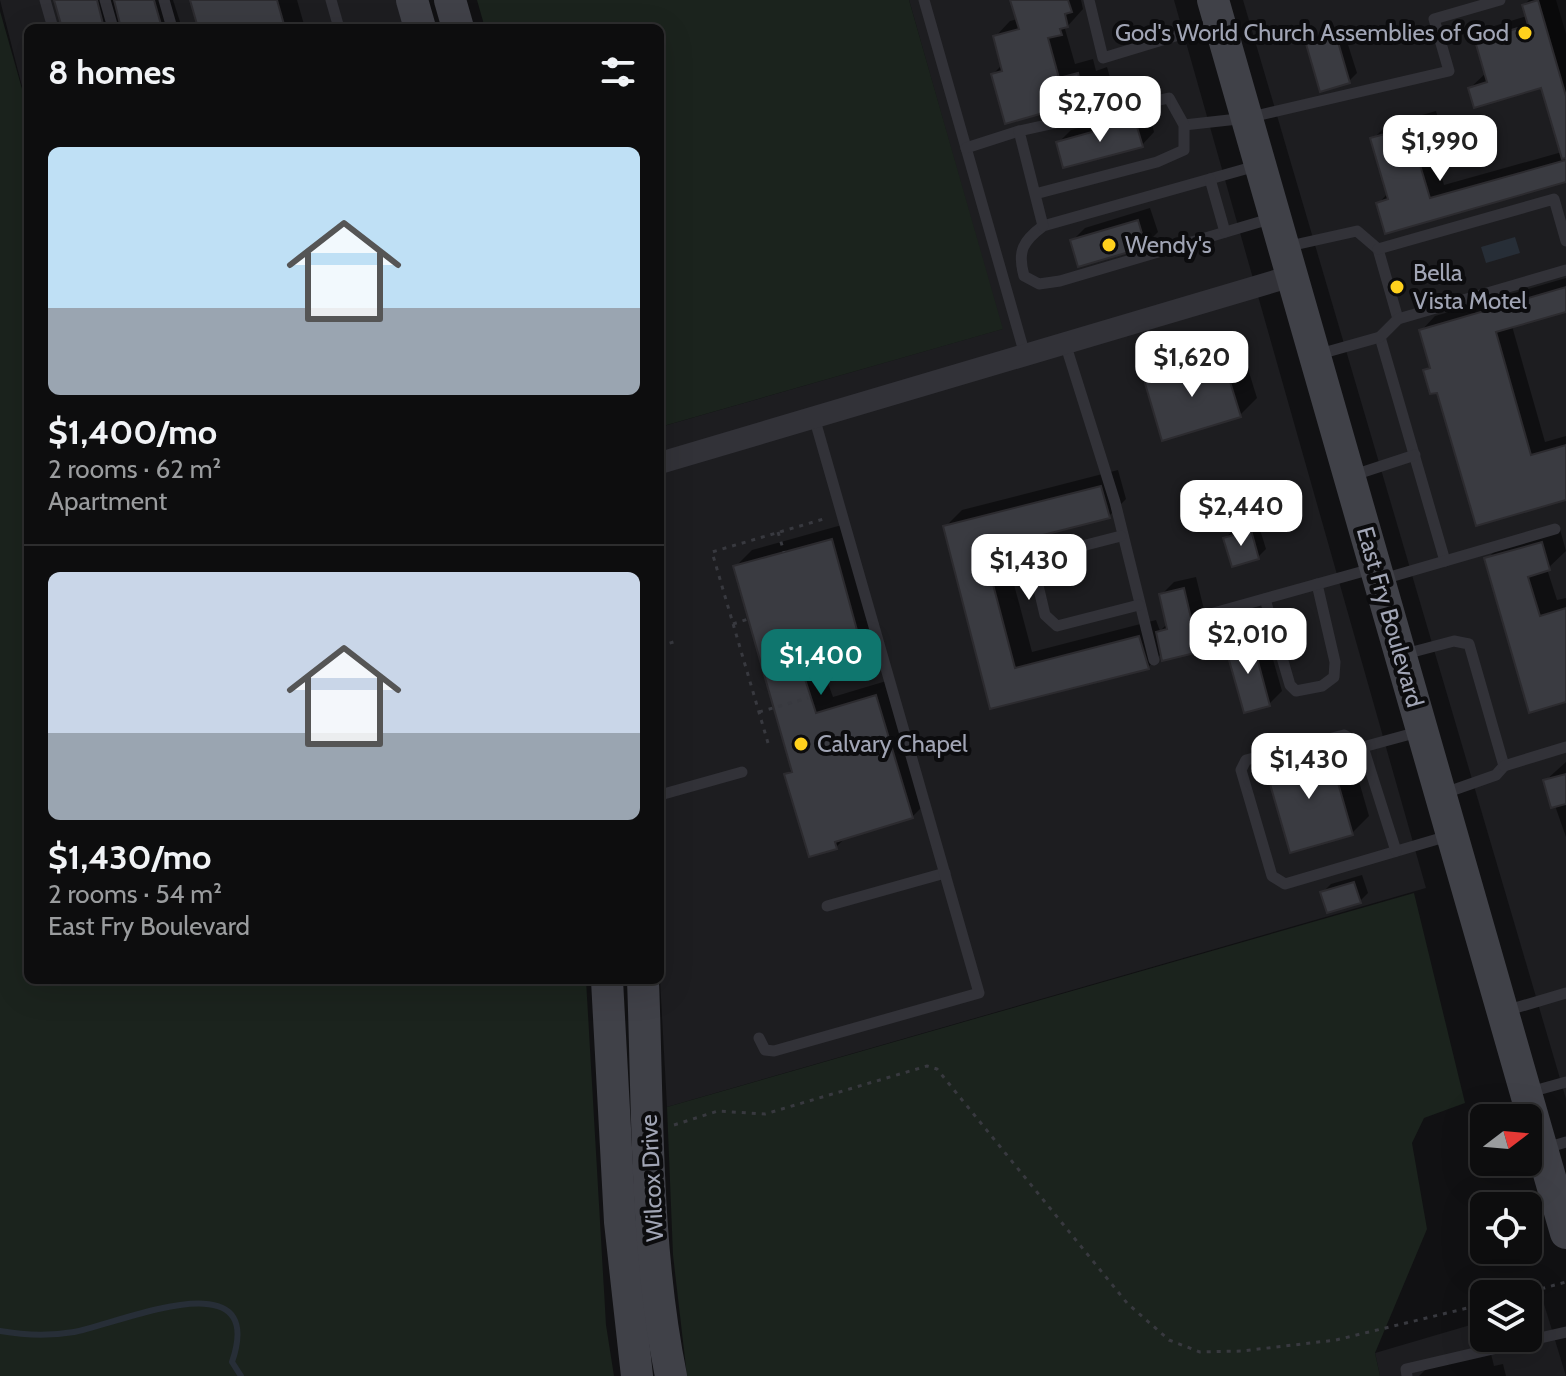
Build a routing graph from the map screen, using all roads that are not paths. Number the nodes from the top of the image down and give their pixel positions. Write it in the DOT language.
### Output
graph roads {
  1 [pos="45,0"];
  2 [pos="105,0"];
  3 [pos="164,0"];
  4 [pos="331,0"];
  5 [pos="412,0"];
  6 [pos="450,0"];
  7 [pos="924,0"];
  8 [pos="1089,0"];
  9 [pos="1500,0"];
  10 [pos="1216,11"];
  11 [pos="52,24"];
  12 [pos="112,24"];
  13 [pos="171,24"];
  14 [pos="338,24"];
  15 [pos="419,24"];
  16 [pos="457,24"];
  17 [pos="1247,118"];
  18 [pos="1184,125"];
  19 [pos="1019,131"];
  20 [pos="966,148"];
  21 [pos="1260,165"];
  22 [pos="1210,179"];
  23 [pos="1035,194"];
  24 [pos="1043,226"];
  25 [pos="1225,232"];
  26 [pos="1566,241"];
  27 [pos="1284,247"];
  28 [pos="1378,249"];
  29 [pos="1021,266"];
  30 [pos="1566,270"];
  31 [pos="1001,272"];
  32 [pos="1398,319"];
  33 [pos="1380,337"];
  34 [pos="1065,343"];
  35 [pos="1025,355"];
  36 [pos="1315,356"];
  37 [pos="814,417"];
  38 [pos="1415,455"];
  39 [pos="664,462"];
  40 [pos="1349,476"];
  41 [pos="1555,529"];
  42 [pos="1121,536"];
  43 [pos="1445,561"];
  44 [pos="1377,574"];
  45 [pos="1317,584"];
  46 [pos="1265,599"];
  47 [pos="1139,605"];
  48 [pos="1203,616"];
  49 [pos="1401,655"];
  50 [pos="1154,660"];
  51 [pos="1422,731"];
  52 [pos="1363,747"];
  53 [pos="1566,747"];
  54 [pos="1504,766"];
  55 [pos="742,772"];
  56 [pos="664,794"];
  57 [pos="1441,795"];
  58 [pos="1452,835"];
  59 [pos="1396,851"];
  60 [pos="945,873"];
  61 [pos="827,906"];
  62 [pos="607,984"];
  63 [pos="643,984"];
  64 [pos="1566,993"];
  65 [pos="1502,1012"];
  66 [pos="759,1038"];
  67 [pos="1566,1082"];
  68 [pos="1526,1094"];
  69 [pos="1554,1146"];
  70 [pos="1566,1233"];
  71 [pos="1566,1332"];
  72 [pos="637,1376"];
  73 [pos="671,1376"];
  74 [pos="1407,1376"];
  1 -- 11 [label="lane"];
  2 -- 12 [label="lane"];
  3 -- 13 [label="lane"];
  4 -- 14 [label="lane"];
  5 -- 15 [label="main road"];
  6 -- 16 [label="main road"];
  7 -- 20 [label="lane"];
  8 -- 10 [label="lane"];
  9 -- 17 [label="lane"];
  10 -- 17 [label="main road, East Fry Boulevard"];
  17 -- 18 [label="lane"];
  17 -- 21 [label="main road, East Fry Boulevard"];
  18 -- 19 [label="lane"];
  18 -- 23 [label="lane"];
  19 -- 20 [label="lane"];
  19 -- 23 [label="lane"];
  20 -- 31 [label="lane"];
  21 -- 22 [label="lane"];
  21 -- 27 [label="main road, East Fry Boulevard"];
  22 -- 24 [label="lane"];
  22 -- 25 [label="lane"];
  23 -- 24 [label="lane"];
  24 -- 29 [label="lane"];
  25 -- 27 [label="lane"];
  25 -- 29 [label="lane"];
  26 -- 28 [label="lane"];
  27 -- 28 [label="lane"];
  27 -- 34 [label="street"];
  27 -- 36 [label="main road, East Fry Boulevard"];
  28 -- 32 [label="lane"];
  29 -- 31 [label="lane"];
  30 -- 32 [label="lane"];
  31 -- 35 [label="lane"];
  32 -- 33 [label="lane"];
  33 -- 36 [label="lane"];
  33 -- 38 [label="lane"];
  34 -- 35 [label="street"];
  34 -- 42 [label="lane"];
  35 -- 37 [label="street"];
  36 -- 40 [label="main road, East Fry Boulevard"];
  37 -- 39 [label="street"];
  37 -- 60 [label="lane"];
  38 -- 40 [label="lane"];
  38 -- 43 [label="lane"];
  40 -- 44 [label="main road, East Fry Boulevard"];
  41 -- 43 [label="lane"];
  42 -- 47 [label="lane"];
  42 -- 47 [label="lane"];
  43 -- 44 [label="lane"];
  44 -- 45 [label="lane"];
  44 -- 49 [label="main road, East Fry Boulevard"];
  45 -- 46 [label="lane"];
  45 -- 46 [label="lane"];
  46 -- 48 [label="lane"];
  47 -- 50 [label="lane"];
  49 -- 51 [label="main road, East Fry Boulevard"];
  49 -- 54 [label="lane"];
  51 -- 52 [label="lane"];
  51 -- 57 [label="main road, East Fry Boulevard"];
  52 -- 59 [label="lane"];
  52 -- 59 [label="lane"];
  53 -- 54 [label="lane"];
  54 -- 57 [label="lane"];
  55 -- 56 [label="lane"];
  57 -- 58 [label="main road, East Fry Boulevard"];
  58 -- 59 [label="lane"];
  58 -- 65 [label="main road, East Fry Boulevard"];
  60 -- 61 [label="lane"];
  60 -- 66 [label="lane"];
  62 -- 72 [label="main road, Wilcox Drive"];
  63 -- 73 [label="main road, Wilcox Drive"];
  64 -- 65 [label="lane"];
  65 -- 68 [label="main road, East Fry Boulevard"];
  67 -- 68 [label="lane"];
  68 -- 69 [label="main road, East Fry Boulevard"];
  69 -- 70 [label="main road, East Fry Boulevard"];
  71 -- 74 [label="lane"];
}
